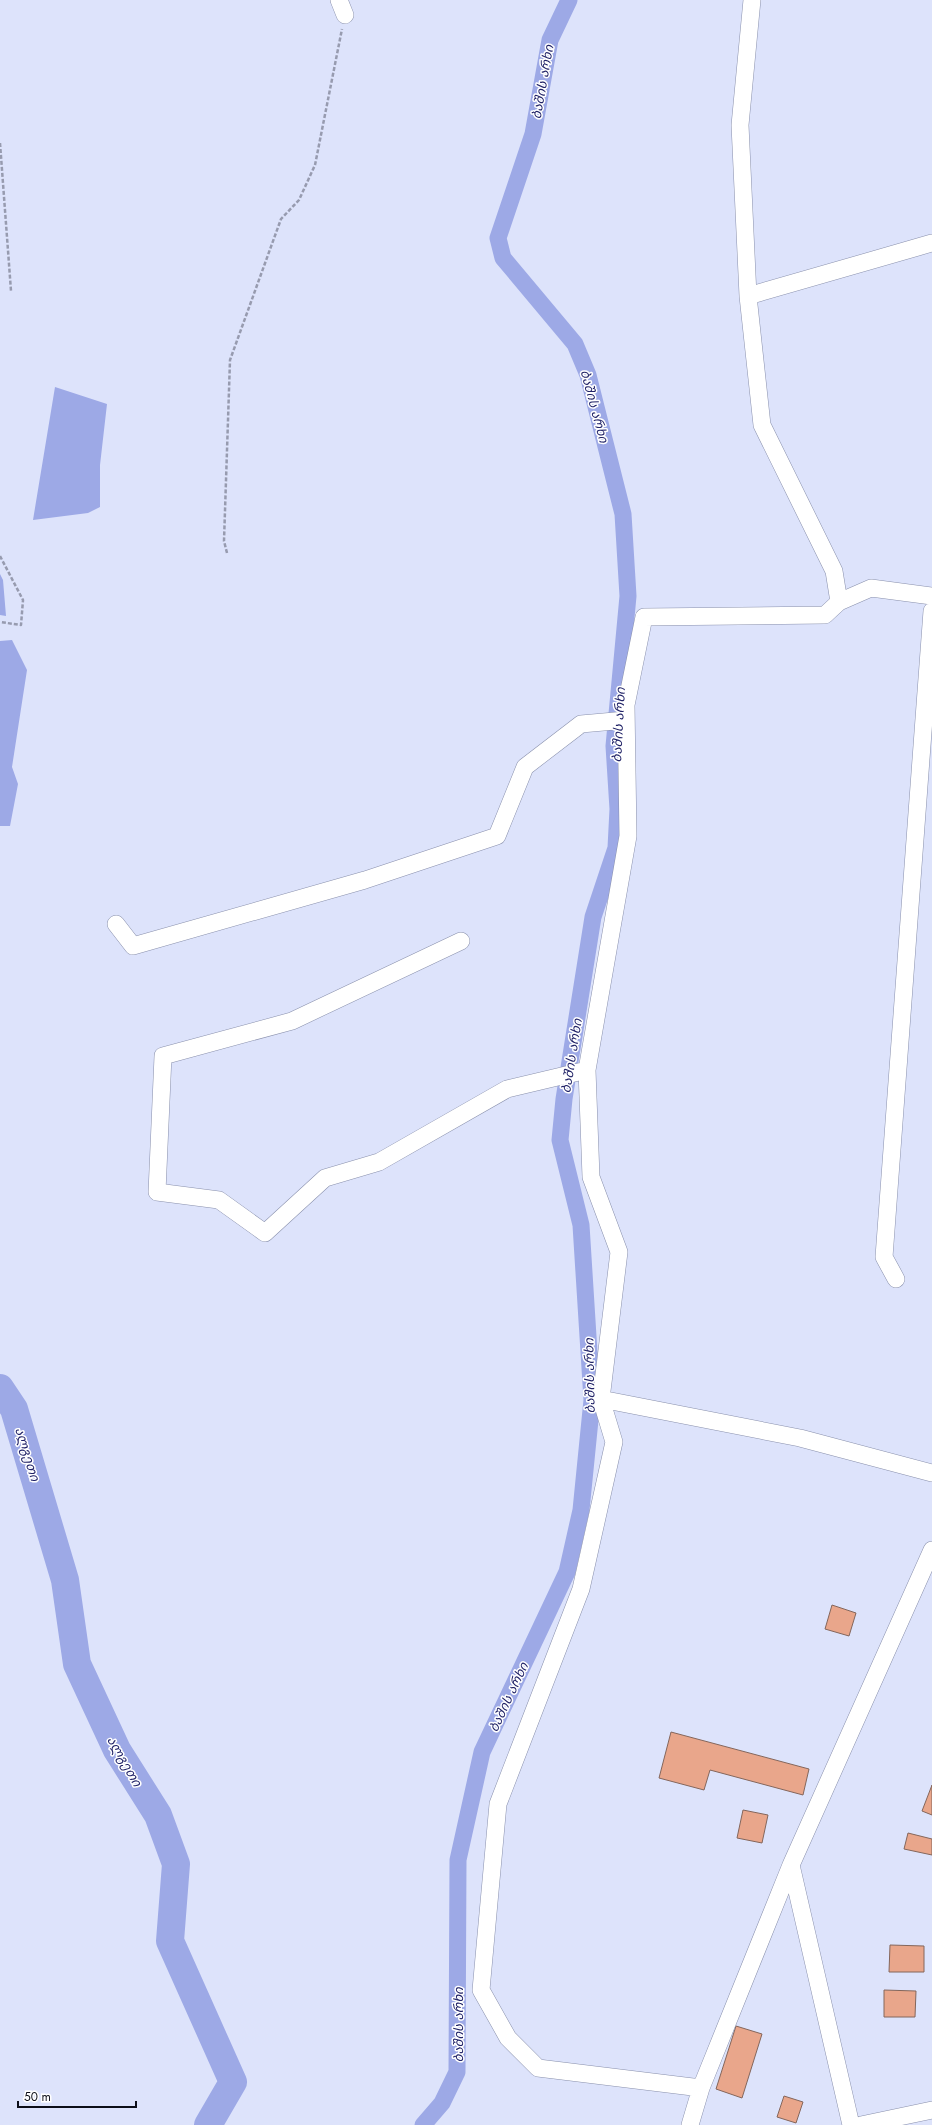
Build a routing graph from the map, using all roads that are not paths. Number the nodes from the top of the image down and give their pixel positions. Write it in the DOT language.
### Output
graph roads {
  1 [pos="752,0"];
  2 [pos="932,243"];
  3 [pos="748,296"];
  4 [pos="932,596"];
  5 [pos="840,602"];
  6 [pos="932,610"];
  7 [pos="626,720"];
  8 [pos="116,924"];
  9 [pos="461,941"];
  10 [pos="587,1070"];
  11 [pos="896,1279"];
  12 [pos="601,1399"];
  13 [pos="932,1473"];
  14 [pos="932,1550"];
  15 [pos="791,1865"];
  16 [pos="701,2088"];
  17 [pos="932,2110"];
  18 [pos="690,2125"];
  19 [pos="851,2125"];
  20 [pos="861,2125"];
  1 -- 3 [label="street"];
  2 -- 3 [label="street"];
  3 -- 5 [label="street"];
  4 -- 5 [label="street"];
  5 -- 7 [label="street"];
  6 -- 11 [label="street"];
  7 -- 8 [label="street"];
  7 -- 10 [label="street"];
  9 -- 10 [label="street"];
  10 -- 12 [label="street"];
  12 -- 13 [label="street"];
  12 -- 16 [label="street"];
  14 -- 15 [label="street"];
  15 -- 16 [label="street"];
  15 -- 19 [label="street"];
  16 -- 18 [label="street"];
  17 -- 20 [label="street"];
}
